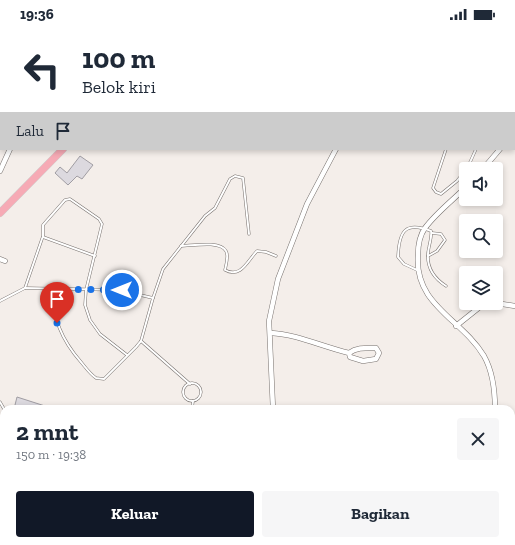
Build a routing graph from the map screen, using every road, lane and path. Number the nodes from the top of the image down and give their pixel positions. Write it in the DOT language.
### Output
graph roads {
  1 [pos="10,150"];
  2 [pos="62,150"];
  3 [pos="335,150"];
  4 [pos="446,150"];
  5 [pos="476,150"];
  6 [pos="499,150"];
  7 [pos="470,162"];
  8 [pos="490,162"];
  9 [pos="0,172"];
  10 [pos="459,177"];
  11 [pos="459,194"];
  12 [pos="0,213"];
  13 [pos="424,228"];
  14 [pos="432,233"];
  15 [pos="249,234"];
  16 [pos="43,236"];
  17 [pos="181,246"];
  18 [pos="95,256"];
  19 [pos="276,256"];
  20 [pos="428,256"];
  21 [pos="417,270"];
  22 [pos="446,286"];
  23 [pos="25,288"];
  24 [pos="50,289"];
  25 [pos="86,290"];
  26 [pos="153,298"];
  27 [pos="0,301"];
  28 [pos="503,304"];
  29 [pos="515,306"];
  30 [pos="476,310"];
  31 [pos="456,326"];
  32 [pos="271,333"];
  33 [pos="140,341"];
  34 [pos="349,353"];
  35 [pos="127,355"];
  36 [pos="190,384"];
  37 [pos="193,401"];
  38 [pos="192,405"];
  39 [pos="273,405"];
  40 [pos="495,405"];
  1 -- 9 [label="street"];
  2 -- 12 [label="main road"];
  3 -- 32 [label="street"];
  4 -- 10 [label="lane"];
  5 -- 7 [label="lane"];
  6 -- 8 [label="street"];
  11 -- 13 [label="street"];
  13 -- 14 [label="lane"];
  13 -- 21 [label="street"];
  13 -- 21 [label="lane"];
  14 -- 20 [label="lane"];
  14 -- 20 [label="lane"];
  15 -- 17 [label="lane"];
  16 -- 18 [label="lane"];
  16 -- 18 [label="lane"];
  16 -- 23 [label="lane"];
  17 -- 19 [label="lane"];
  17 -- 26 [label="lane"];
  18 -- 25 [label="lane"];
  20 -- 22 [label="lane"];
  21 -- 31 [label="street"];
  23 -- 24 [label="lane"];
  23 -- 27 [label="lane"];
  24 -- 25 [label="lane"];
  24 -- 35 [label="lane"];
  25 -- 26 [label="lane"];
  25 -- 35 [label="lane"];
  26 -- 33 [label="lane"];
  28 -- 29 [label="street"];
  30 -- 31 [label="street"];
  31 -- 40 [label="street"];
  32 -- 34 [label="street"];
  32 -- 39 [label="street"];
  33 -- 35 [label="lane"];
  33 -- 36 [label="lane"];
  34 -- 34 [label="street"];
  36 -- 37 [label="lane"];
  36 -- 37 [label="lane"];
  37 -- 38 [label="lane"];
}
